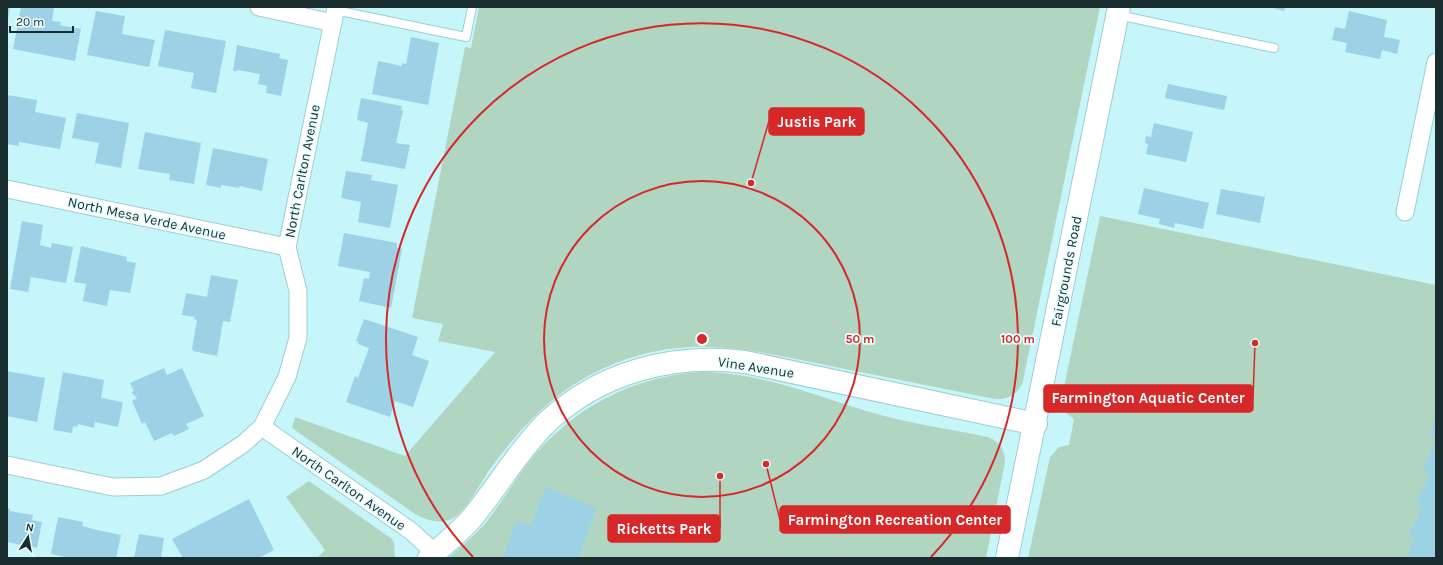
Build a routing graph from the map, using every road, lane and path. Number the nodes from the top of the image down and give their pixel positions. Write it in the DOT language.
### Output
graph roads {
  1 [pos="259,7"];
  2 [pos="472,7"];
  3 [pos="1118,11"];
  4 [pos="334,13"];
  5 [pos="1274,48"];
  6 [pos="1436,62"];
  7 [pos="7,189"];
  8 [pos="1405,212"];
  9 [pos="287,247"];
  10 [pos="1036,424"];
  11 [pos="262,427"];
  12 [pos="7,465"];
  13 [pos="432,555"];
  14 [pos="1008,558"];
  1 -- 4 [label="street"];
  2 -- 4 [label="lane"];
  3 -- 5 [label="lane"];
  3 -- 10 [label="street, Fairgrounds Road"];
  4 -- 9 [label="street, North Carlton Avenue"];
  6 -- 8 [label="street"];
  7 -- 9 [label="street, North Mesa Verde Avenue"];
  9 -- 11 [label="street, North Carlton Avenue"];
  10 -- 13 [label="street, Vine Avenue"];
  10 -- 14 [label="street, Fairgrounds Road"];
  11 -- 12 [label="street"];
  11 -- 13 [label="street, North Carlton Avenue"];
}
